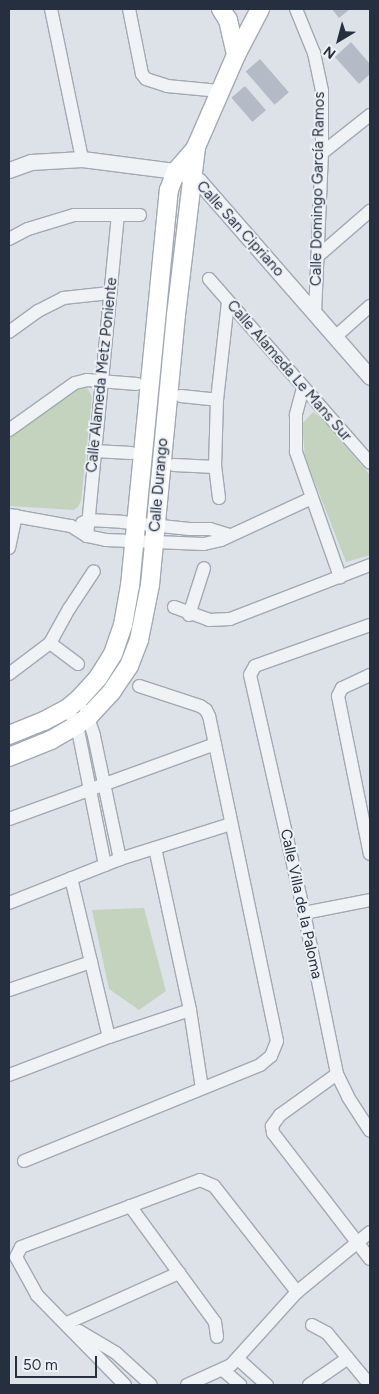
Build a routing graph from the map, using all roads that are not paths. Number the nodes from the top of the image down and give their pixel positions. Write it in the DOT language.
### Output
graph roads {
  1 [pos="51,9"];
  2 [pos="129,9"];
  3 [pos="296,9"];
  4 [pos="225,14"];
  5 [pos="256,15"];
  6 [pos="236,55"];
  7 [pos="220,91"];
  8 [pos="370,115"];
  9 [pos="322,153"];
  10 [pos="82,159"];
  11 [pos="9,169"];
  12 [pos="184,174"];
  13 [pos="370,211"];
  14 [pos="118,215"];
  15 [pos="140,215"];
  16 [pos="9,239"];
  17 [pos="318,256"];
  18 [pos="209,279"];
  19 [pos="110,293"];
  20 [pos="228,302"];
  21 [pos="370,306"];
  22 [pos="315,313"];
  23 [pos="9,332"];
  24 [pos="335,337"];
  25 [pos="370,376"];
  26 [pos="102,382"];
  27 [pos="137,384"];
  28 [pos="303,388"];
  29 [pos="181,396"];
  30 [pos="217,400"];
  31 [pos="9,430"];
  32 [pos="94,451"];
  33 [pos="131,453"];
  34 [pos="370,463"];
  35 [pos="174,465"];
  36 [pos="215,467"];
  37 [pos="219,498"];
  38 [pos="312,498"];
  39 [pos="12,516"];
  40 [pos="89,520"];
  41 [pos="136,524"];
  42 [pos="72,526"];
  43 [pos="190,529"];
  44 [pos="154,534"];
  45 [pos="230,535"];
  46 [pos="87,536"];
  47 [pos="134,542"];
  48 [pos="190,544"];
  49 [pos="9,548"];
  50 [pos="370,565"];
  51 [pos="204,568"];
  52 [pos="94,571"];
  53 [pos="340,577"];
  54 [pos="174,607"];
  55 [pos="189,615"];
  56 [pos="370,625"];
  57 [pos="50,643"];
  58 [pos="78,664"];
  59 [pos="9,674"];
  60 [pos="370,675"];
  61 [pos="139,686"];
  62 [pos="73,704"];
  63 [pos="83,720"];
  64 [pos="9,736"];
  65 [pos="215,744"];
  66 [pos="9,756"];
  67 [pos="104,784"];
  68 [pos="90,789"];
  69 [pos="9,819"];
  70 [pos="231,824"];
  71 [pos="155,848"];
  72 [pos="370,854"];
  73 [pos="120,859"];
  74 [pos="105,865"];
  75 [pos="71,878"];
  76 [pos="370,900"];
  77 [pos="9,903"];
  78 [pos="304,913"];
  79 [pos="91,962"];
  80 [pos="9,990"];
  81 [pos="190,1010"];
  82 [pos="109,1037"];
  83 [pos="337,1074"];
  84 [pos="9,1075"];
  85 [pos="202,1088"];
  86 [pos="370,1131"];
  87 [pos="24,1160"];
  88 [pos="130,1206"];
  89 [pos="370,1232"];
  90 [pos="357,1243"];
  91 [pos="370,1259"];
  92 [pos="179,1272"];
  93 [pos="298,1292"];
  94 [pos="66,1324"];
  95 [pos="312,1326"];
  96 [pos="218,1337"];
  97 [pos="348,1358"];
  98 [pos="238,1359"];
  99 [pos="223,1370"];
  100 [pos="125,1385"];
  101 [pos="151,1385"];
  102 [pos="187,1385"];
  103 [pos="240,1385"];
  104 [pos="267,1385"];
  105 [pos="309,1385"];
  106 [pos="370,1385"];
  1 -- 10 [label="street"];
  2 -- 7 [label="street"];
  3 -- 9 [label="street, Calle Domingo García Ramos"];
  4 -- 5 [label="main road"];
  4 -- 6 [label="main road"];
  5 -- 6 [label="main road, Calle Durango"];
  6 -- 7 [label="main road, Calle Durango"];
  7 -- 12 [label="main road, Calle Durango"];
  8 -- 9 [label="street"];
  9 -- 17 [label="street, Calle Domingo García Ramos"];
  10 -- 11 [label="street"];
  10 -- 12 [label="street"];
  12 -- 22 [label="street, Calle San Cipriano"];
  12 -- 41 [label="main road, Calle Durango"];
  12 -- 44 [label="main road, Calle Durango"];
  13 -- 17 [label="street"];
  14 -- 15 [label="street"];
  14 -- 16 [label="street"];
  14 -- 19 [label="street, Calle Alameda Metz Poniente"];
  17 -- 22 [label="street, Calle Domingo García Ramos"];
  18 -- 20 [label="street, Calle Alameda Le Mans Sur"];
  19 -- 23 [label="street"];
  19 -- 26 [label="street, Calle Alameda Metz Poniente"];
  20 -- 28 [label="street, Calle Alameda Le Mans Sur"];
  20 -- 30 [label="street"];
  21 -- 24 [label="street"];
  22 -- 24 [label="street, Calle San Cipriano"];
  24 -- 25 [label="street, Calle San Cipriano"];
  26 -- 27 [label="street"];
  26 -- 31 [label="street"];
  26 -- 32 [label="street, Calle Alameda Metz Poniente"];
  28 -- 34 [label="street, Calle Alameda Le Mans Sur"];
  28 -- 38 [label="street"];
  29 -- 30 [label="street"];
  30 -- 36 [label="street"];
  32 -- 33 [label="street"];
  32 -- 40 [label="street, Calle Alameda Metz Poniente"];
  35 -- 36 [label="street"];
  36 -- 37 [label="street"];
  38 -- 45 [label="street"];
  38 -- 53 [label="street"];
  39 -- 42 [label="street"];
  39 -- 49 [label="street"];
  40 -- 41 [label="street"];
  40 -- 42 [label="street"];
  40 -- 46 [label="street, Calle Alameda Metz Poniente"];
  41 -- 44 [label="street"];
  41 -- 47 [label="main road, Calle Durango"];
  42 -- 46 [label="street"];
  43 -- 44 [label="street"];
  43 -- 45 [label="street"];
  43 -- 48 [label="street"];
  44 -- 47 [label="street"];
  44 -- 48 [label="street"];
  44 -- 63 [label="main road, Calle Durango"];
  45 -- 48 [label="street"];
  46 -- 47 [label="street"];
  47 -- 62 [label="main road, Calle Durango"];
  50 -- 53 [label="street"];
  51 -- 55 [label="street"];
  52 -- 57 [label="street"];
  53 -- 55 [label="street"];
  54 -- 55 [label="street"];
  56 -- 78 [label="street, Calle Villa de la Paloma"];
  57 -- 58 [label="street"];
  57 -- 59 [label="street"];
  60 -- 72 [label="street"];
  61 -- 65 [label="street"];
  62 -- 63 [label="street"];
  62 -- 64 [label="main road, Calle Durango"];
  63 -- 66 [label="main road, Calle Durango"];
  63 -- 67 [label="street"];
  63 -- 68 [label="street"];
  65 -- 67 [label="street"];
  65 -- 70 [label="street"];
  67 -- 68 [label="street"];
  67 -- 73 [label="street"];
  68 -- 69 [label="street"];
  68 -- 74 [label="street"];
  70 -- 71 [label="street"];
  70 -- 85 [label="street"];
  71 -- 73 [label="street"];
  71 -- 81 [label="street"];
  73 -- 74 [label="street"];
  74 -- 75 [label="street"];
  75 -- 77 [label="street"];
  75 -- 79 [label="street"];
  76 -- 78 [label="street"];
  78 -- 83 [label="street, Calle Villa de la Paloma"];
  79 -- 80 [label="street"];
  79 -- 82 [label="street"];
  81 -- 82 [label="street"];
  81 -- 85 [label="street"];
  82 -- 84 [label="street"];
  83 -- 86 [label="street, Calle Villa de la Paloma"];
  83 -- 90 [label="street"];
  85 -- 87 [label="street"];
  88 -- 92 [label="street"];
  88 -- 93 [label="street"];
  88 -- 94 [label="street"];
  89 -- 90 [label="street"];
  90 -- 91 [label="street"];
  90 -- 93 [label="street"];
  92 -- 94 [label="street"];
  92 -- 96 [label="street"];
  93 -- 98 [label="street"];
  94 -- 100 [label="street"];
  94 -- 101 [label="street"];
  95 -- 97 [label="street"];
  97 -- 105 [label="street"];
  97 -- 106 [label="street"];
  98 -- 99 [label="street"];
  98 -- 104 [label="street"];
  99 -- 102 [label="street"];
  99 -- 103 [label="street"];
}
